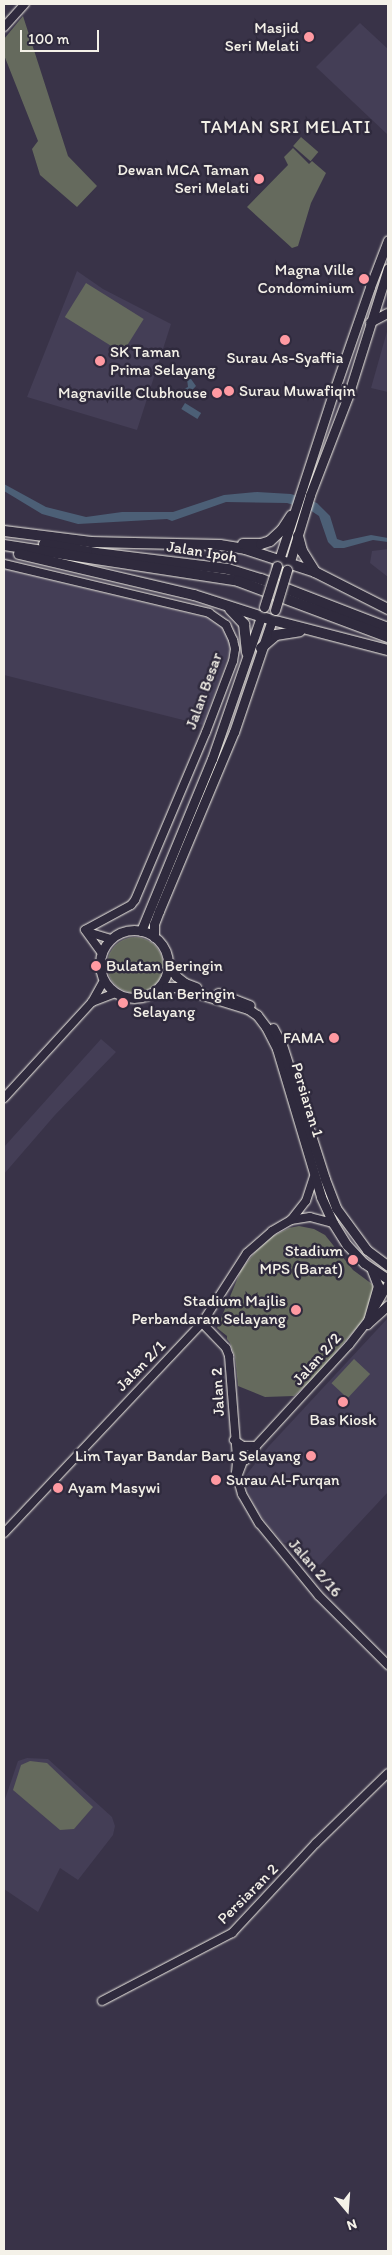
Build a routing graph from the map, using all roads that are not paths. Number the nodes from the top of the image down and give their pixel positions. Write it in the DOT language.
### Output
graph roads {
  1 [pos="26,4"];
  2 [pos="4,28"];
  3 [pos="388,240"];
  4 [pos="388,268"];
  5 [pos="379,296"];
  6 [pos="366,297"];
  7 [pos="374,310"];
  8 [pos="388,313"];
  9 [pos="370,322"];
  10 [pos="291,516"];
  11 [pos="4,531"];
  12 [pos="4,536"];
  13 [pos="298,536"];
  14 [pos="4,545"];
  15 [pos="220,545"];
  16 [pos="4,551"];
  17 [pos="278,562"];
  18 [pos="4,564"];
  19 [pos="288,566"];
  20 [pos="315,572"];
  21 [pos="295,592"];
  22 [pos="222,604"];
  23 [pos="388,609"];
  24 [pos="262,612"];
  25 [pos="273,615"];
  26 [pos="388,623"];
  27 [pos="388,628"];
  28 [pos="310,631"];
  29 [pos="388,637"];
  30 [pos="262,648"];
  31 [pos="388,650"];
  32 [pos="247,654"];
  33 [pos="85,930"];
  34 [pos="141,931"];
  35 [pos="154,937"];
  36 [pos="111,939"];
  37 [pos="102,953"];
  38 [pos="168,966"];
  39 [pos="104,980"];
  40 [pos="154,992"];
  41 [pos="115,993"];
  42 [pos="92,1002"];
  43 [pos="4,1098"];
  44 [pos="314,1177"];
  45 [pos="291,1220"];
  46 [pos="332,1223"];
  47 [pos="361,1243"];
  48 [pos="352,1250"];
  49 [pos="388,1266"];
  50 [pos="372,1268"];
  51 [pos="388,1279"];
  52 [pos="388,1284"];
  53 [pos="388,1306"];
  54 [pos="202,1323"];
  55 [pos="367,1324"];
  56 [pos="234,1440"];
  57 [pos="256,1446"];
  58 [pos="242,1459"];
  59 [pos="4,1533"];
  60 [pos="388,1666"];
  61 [pos="388,1773"];
  62 [pos="102,2001"];
  1 -- 2 [label="street"];
  3 -- 6 [label="main road, Jalan Besar"];
  4 -- 5 [label="main road"];
  5 -- 7 [label="main road"];
  5 -- 8 [label="street"];
  6 -- 7 [label="main road"];
  6 -- 10 [label="main road, Jalan Besar"];
  7 -- 8 [label="street"];
  7 -- 9 [label="main road"];
  8 -- 9 [label="main road"];
  9 -- 13 [label="main road"];
  10 -- 15 [label="highway"];
  10 -- 17 [label="main road, Jalan Besar"];
  11 -- 15 [label="highway"];
  12 -- 21 [label="highway, Jalan Ipoh"];
  13 -- 19 [label="main road"];
  13 -- 20 [label="highway"];
  14 -- 29 [label="highway, Jalan Ipoh"];
  15 -- 17 [label="highway"];
  16 -- 22 [label="highway"];
  17 -- 19 [label="highway"];
  17 -- 24 [label="main road, Jalan Besar, bridge"];
  18 -- 33 [label="street, Jalan Besar"];
  19 -- 20 [label="highway"];
  19 -- 25 [label="main road, bridge"];
  20 -- 23 [label="highway"];
  21 -- 26 [label="highway"];
  21 -- 27 [label="highway, Jalan Ipoh"];
  22 -- 24 [label="highway"];
  22 -- 32 [label="highway"];
  24 -- 25 [label="highway"];
  24 -- 32 [label="main road, Jalan Besar"];
  25 -- 28 [label="highway"];
  25 -- 30 [label="main road"];
  28 -- 30 [label="highway"];
  28 -- 31 [label="highway"];
  30 -- 35 [label="main road"];
  32 -- 34 [label="main road, Jalan Besar"];
  33 -- 36 [label="street"];
  33 -- 37 [label="street"];
  34 -- 35 [label="main road"];
  34 -- 36 [label="main road"];
  35 -- 38 [label="main road"];
  36 -- 37 [label="main road"];
  37 -- 39 [label="main road"];
  38 -- 40 [label="main road"];
  38 -- 47 [label="main road, Persiaran 1"];
  39 -- 41 [label="main road"];
  39 -- 42 [label="street"];
  40 -- 41 [label="main road"];
  40 -- 44 [label="main road, Persiaran 1"];
  41 -- 42 [label="street"];
  42 -- 43 [label="street"];
  44 -- 45 [label="street, Jalan 2/1"];
  44 -- 46 [label="main road, Persiaran 1"];
  45 -- 46 [label="street, Jalan 2/1"];
  45 -- 54 [label="street, Jalan 2/1"];
  46 -- 48 [label="main road, Persiaran 1"];
  47 -- 48 [label="main road"];
  47 -- 49 [label="main road, Persiaran 1"];
  48 -- 50 [label="main road, Persiaran 1"];
  50 -- 51 [label="main road, Persiaran 1"];
  50 -- 55 [label="main road"];
  52 -- 55 [label="street, Jalan 2/2"];
  53 -- 55 [label="main road"];
  54 -- 56 [label="street, Jalan 2"];
  54 -- 59 [label="street, Jalan 2/1"];
  55 -- 57 [label="street, Jalan 2/2"];
  56 -- 57 [label="street"];
  56 -- 58 [label="street, Jalan 2"];
  57 -- 58 [label="street, Jalan 2/2"];
  58 -- 60 [label="street, Jalan 2/16"];
  61 -- 62 [label="street, Persiaran 2"];
}
